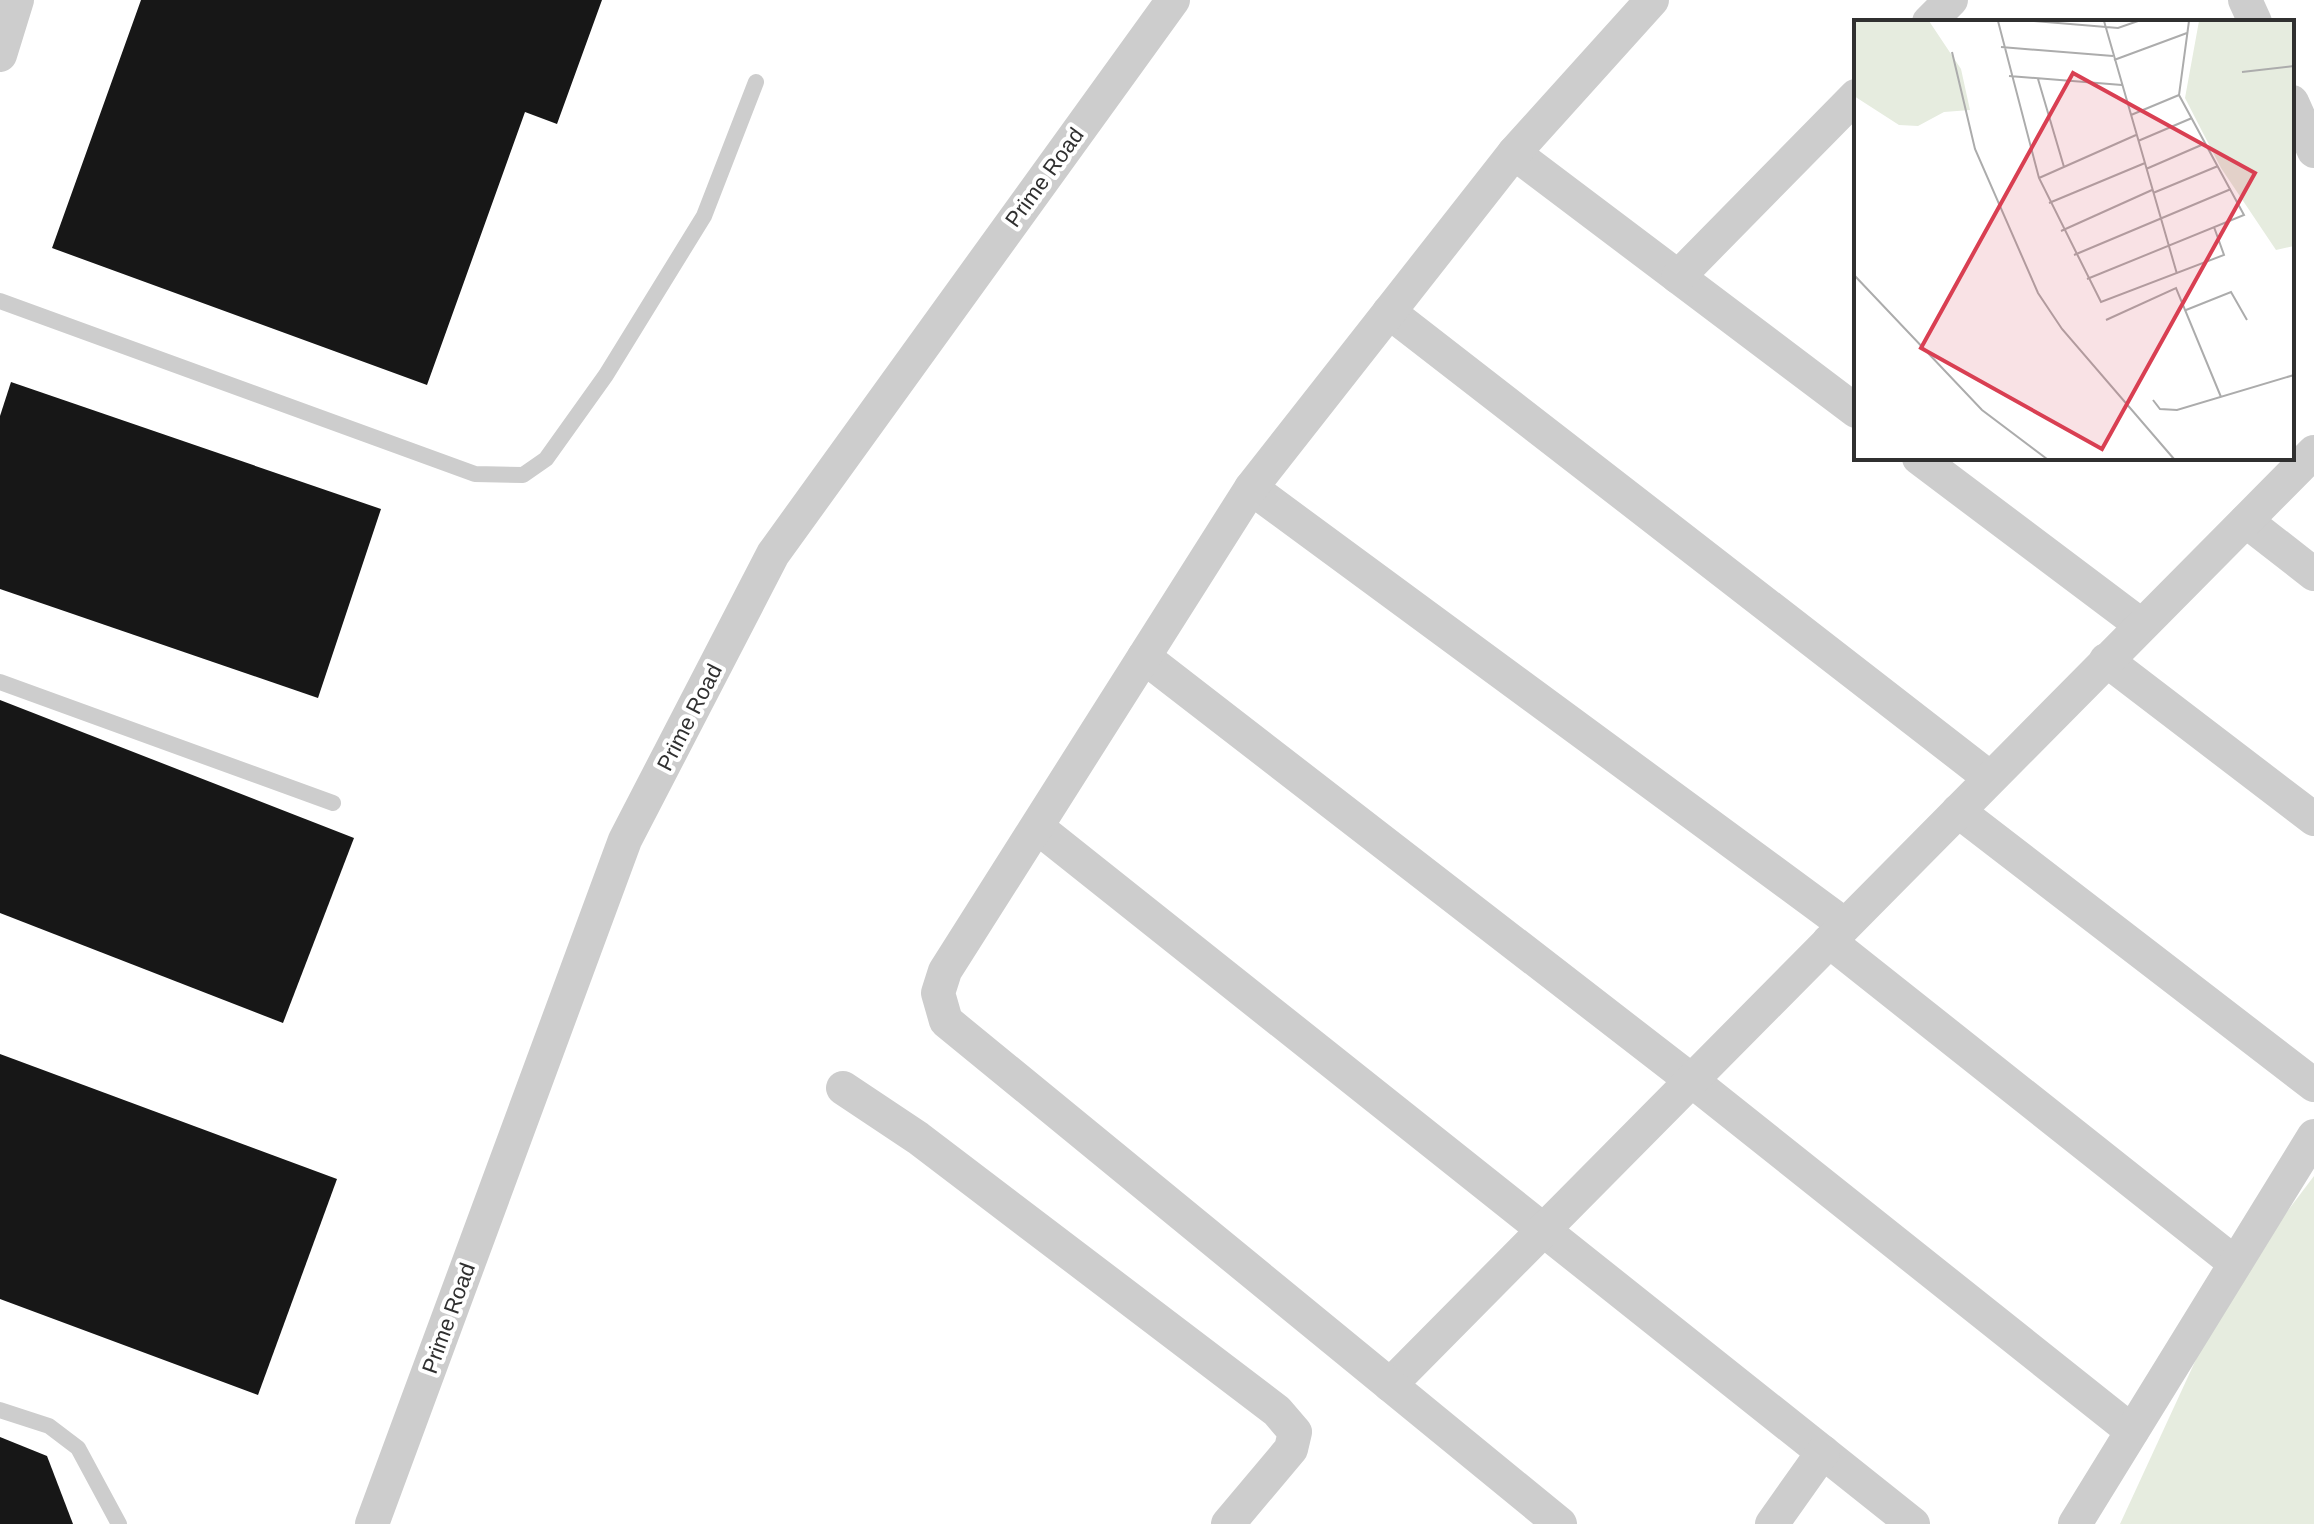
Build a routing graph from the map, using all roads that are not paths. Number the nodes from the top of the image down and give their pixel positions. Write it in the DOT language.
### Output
graph roads {
  1 [pos="17,0"];
  2 [pos="1173,0"];
  3 [pos="1652,0"];
  4 [pos="1951,0"];
  5 [pos="2245,0"];
  6 [pos="1931,20"];
  7 [pos="2254,20"];
  8 [pos="0,55"];
  9 [pos="756,82"];
  10 [pos="1854,98"];
  11 [pos="2294,109"];
  12 [pos="2314,151"];
  13 [pos="1514,153"];
  14 [pos="1678,277"];
  15 [pos="0,301"];
  16 [pos="1389,312"];
  17 [pos="1854,409"];
  18 [pos="2314,452"];
  19 [pos="1922,460"];
  20 [pos="1251,488"];
  21 [pos="2246,521"];
  22 [pos="2314,574"];
  23 [pos="2141,625"];
  24 [pos="1144,657"];
  25 [pos="2106,660"];
  26 [pos="0,682"];
  27 [pos="1990,778"];
  28 [pos="333,803"];
  29 [pos="1958,811"];
  30 [pos="2314,819"];
  31 [pos="1037,827"];
  32 [pos="1837,933"];
  33 [pos="1691,1080"];
  34 [pos="2314,1085"];
  35 [pos="843,1088"];
  36 [pos="2314,1136"];
  37 [pos="1544,1230"];
  38 [pos="2235,1263"];
  39 [pos="1390,1385"];
  40 [pos="0,1410"];
  41 [pos="2132,1431"];
  42 [pos="1823,1452"];
  43 [pos="119,1524"];
  44 [pos="372,1524"];
  45 [pos="1228,1524"];
  46 [pos="1560,1524"];
  47 [pos="1772,1524"];
  48 [pos="1913,1524"];
  49 [pos="2075,1524"];
  1 -- 8 [label="street"];
  2 -- 44 [label="street, Prime Road"];
  3 -- 13 [label="street"];
  4 -- 6 [label="street"];
  5 -- 7 [label="street"];
  9 -- 15 [label="lane"];
  10 -- 14 [label="street"];
  11 -- 12 [label="street"];
  13 -- 14 [label="street"];
  13 -- 16 [label="street"];
  14 -- 17 [label="street"];
  16 -- 20 [label="street"];
  16 -- 27 [label="street"];
  18 -- 21 [label="street"];
  19 -- 23 [label="street"];
  20 -- 24 [label="street"];
  20 -- 32 [label="street"];
  21 -- 22 [label="street"];
  21 -- 23 [label="street"];
  23 -- 25 [label="street"];
  24 -- 31 [label="street"];
  24 -- 33 [label="street"];
  25 -- 27 [label="street"];
  25 -- 30 [label="street"];
  26 -- 28 [label="lane"];
  27 -- 29 [label="street"];
  29 -- 32 [label="street"];
  29 -- 34 [label="street"];
  31 -- 37 [label="street"];
  31 -- 39 [label="street"];
  32 -- 33 [label="street"];
  32 -- 38 [label="street"];
  33 -- 37 [label="street"];
  33 -- 41 [label="street"];
  35 -- 45 [label="street"];
  36 -- 38 [label="street"];
  37 -- 39 [label="street"];
  37 -- 42 [label="street"];
  38 -- 41 [label="street"];
  39 -- 46 [label="street"];
  40 -- 43 [label="lane"];
  41 -- 49 [label="street"];
  42 -- 47 [label="street"];
  42 -- 48 [label="street"];
}
